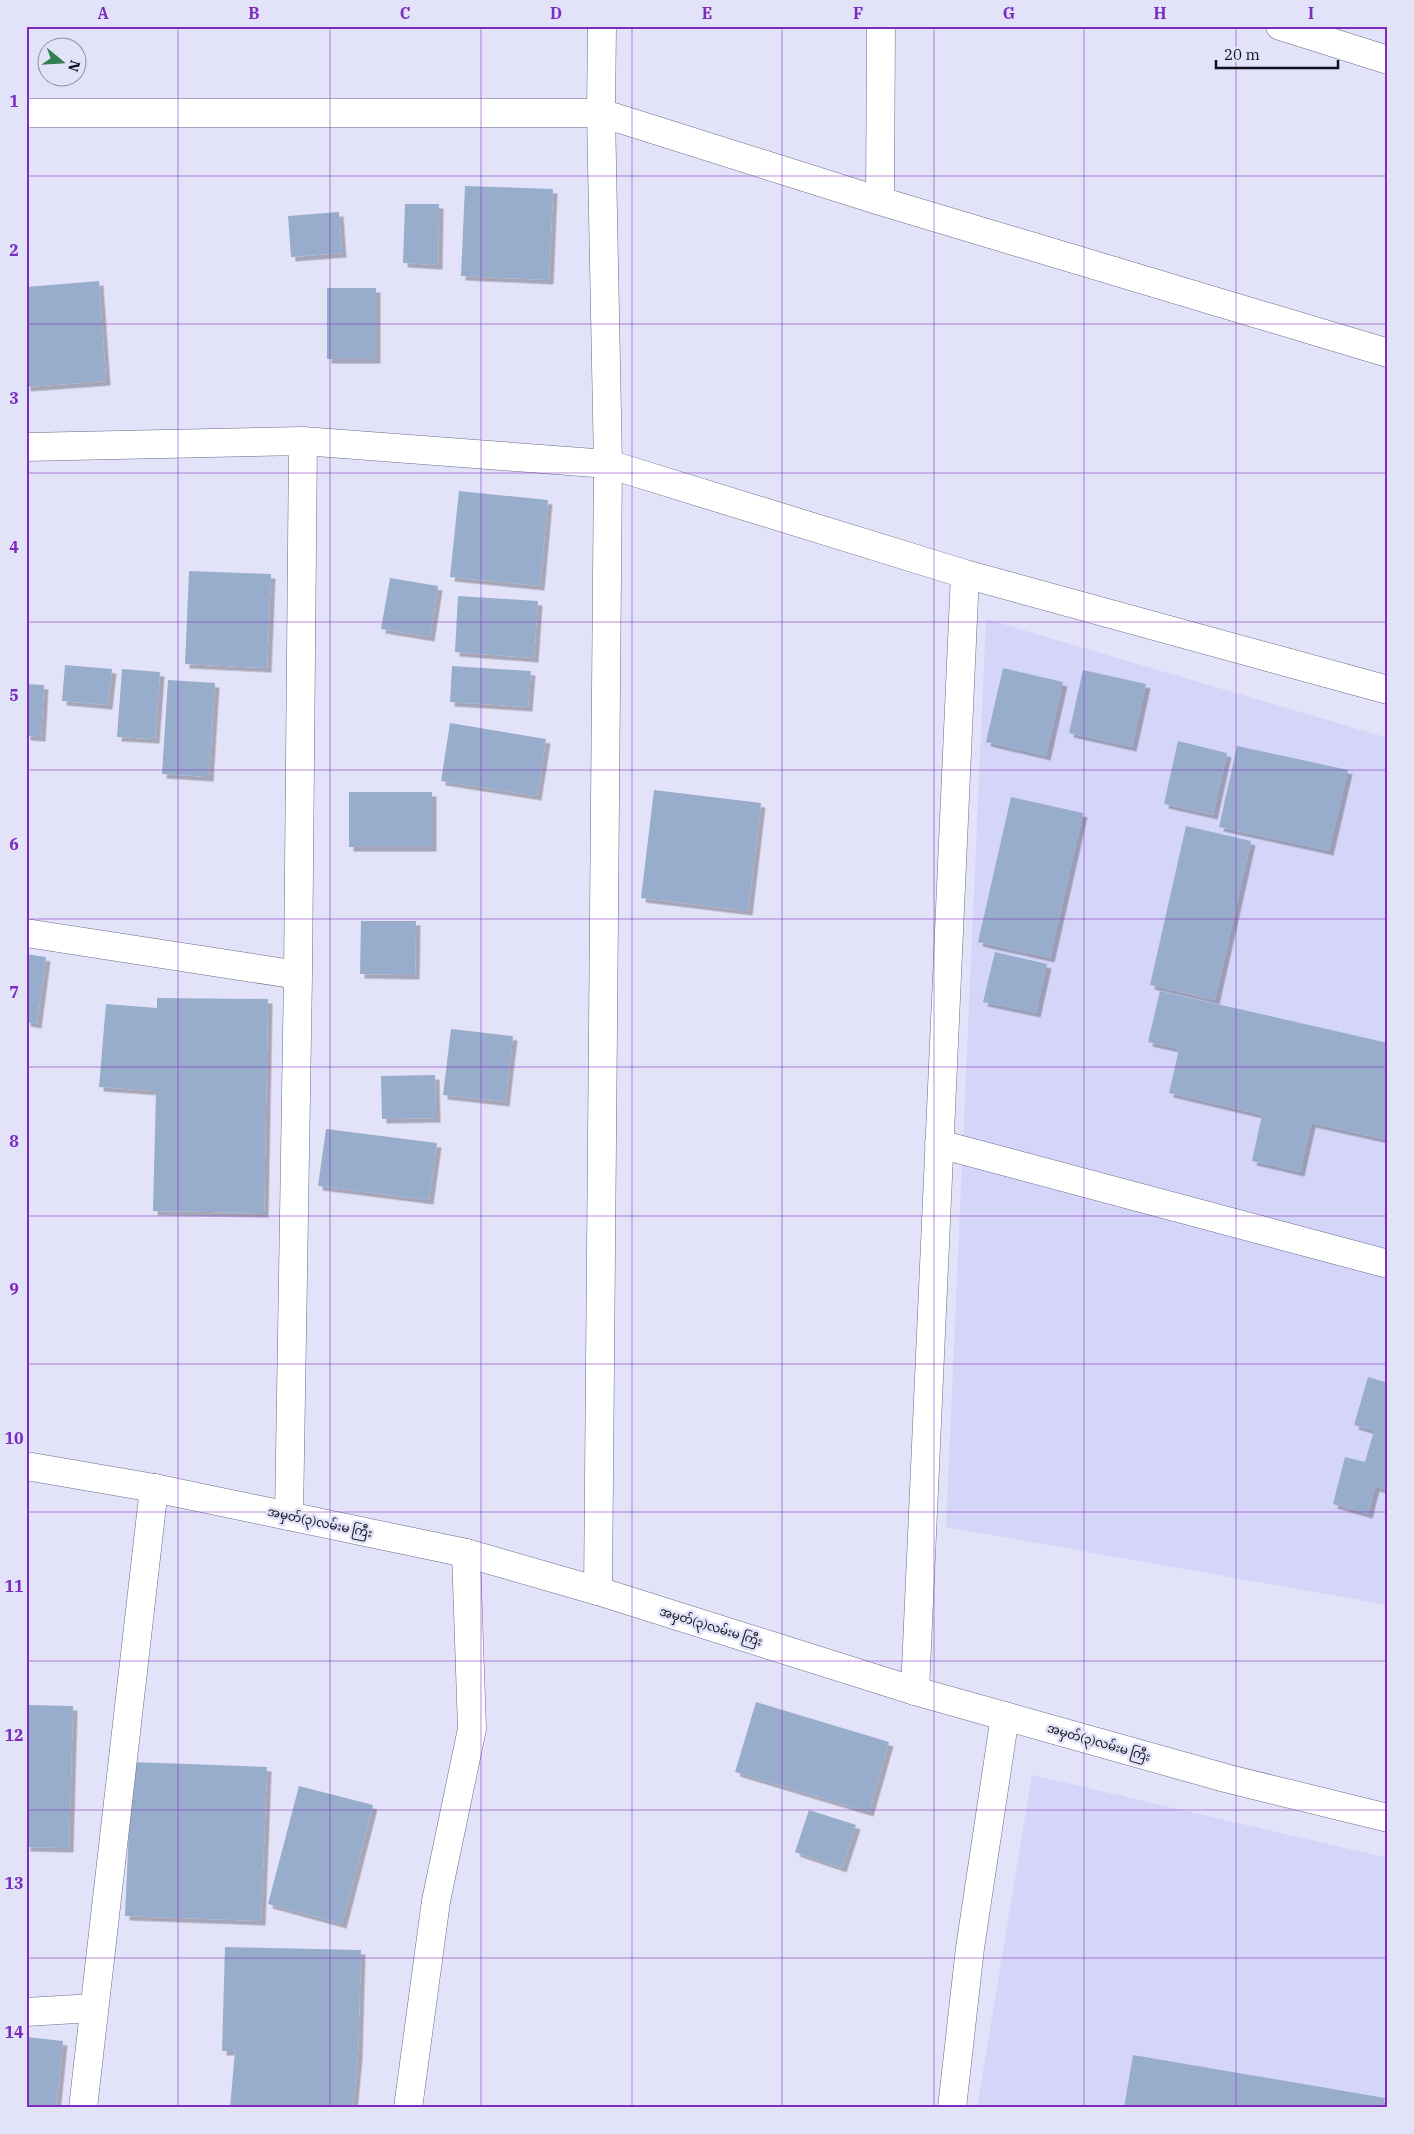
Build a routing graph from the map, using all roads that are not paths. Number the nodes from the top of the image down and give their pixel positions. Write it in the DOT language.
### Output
graph roads {
  1 [pos="602,26"];
  2 [pos="881,26"];
  3 [pos="1280,26"];
  4 [pos="1388,60"];
  5 [pos="26,113"];
  6 [pos="601,113"];
  7 [pos="880,201"];
  8 [pos="1388,353"];
  9 [pos="303,441"];
  10 [pos="26,447"];
  11 [pos="608,464"];
  12 [pos="965,574"];
  13 [pos="1388,690"];
  14 [pos="26,934"];
  15 [pos="298,975"];
  16 [pos="938,1144"];
  17 [pos="1388,1264"];
  18 [pos="26,1466"];
  19 [pos="154,1488"];
  20 [pos="289,1516"];
  21 [pos="466,1553"];
  22 [pos="598,1591"];
  23 [pos="915,1691"];
  24 [pos="1005,1716"];
  25 [pos="1388,1818"];
  26 [pos="94,2008"];
  27 [pos="26,2012"];
  28 [pos="83,2108"];
  29 [pos="408,2108"];
  30 [pos="952,2108"];
  1 -- 6 [label="street"];
  2 -- 7 [label="street"];
  3 -- 4 [label="street"];
  5 -- 6 [label="street"];
  6 -- 7 [label="street"];
  6 -- 11 [label="street"];
  7 -- 8 [label="street"];
  9 -- 10 [label="street"];
  9 -- 11 [label="street"];
  9 -- 15 [label="street"];
  11 -- 12 [label="street"];
  11 -- 22 [label="street"];
  12 -- 13 [label="street"];
  12 -- 16 [label="street"];
  14 -- 15 [label="street"];
  15 -- 20 [label="street"];
  16 -- 17 [label="street"];
  16 -- 23 [label="street"];
  18 -- 19 [label="street, အမှတ်(၃)လမ်းမ ကြီး"];
  19 -- 20 [label="street, အမှတ်(၃)လမ်းမ ကြီး"];
  19 -- 26 [label="street"];
  20 -- 21 [label="street, အမှတ်(၃)လမ်းမ ကြီး"];
  21 -- 22 [label="street, အမှတ်(၃)လမ်းမ ကြီး"];
  21 -- 29 [label="street"];
  22 -- 23 [label="street, အမှတ်(၃)လမ်းမ ကြီး"];
  23 -- 24 [label="street, အမှတ်(၃)လမ်းမ ကြီး"];
  24 -- 25 [label="street, အမှတ်(၃)လမ်းမ ကြီး"];
  24 -- 30 [label="street"];
  26 -- 27 [label="street"];
  26 -- 28 [label="street"];
}
